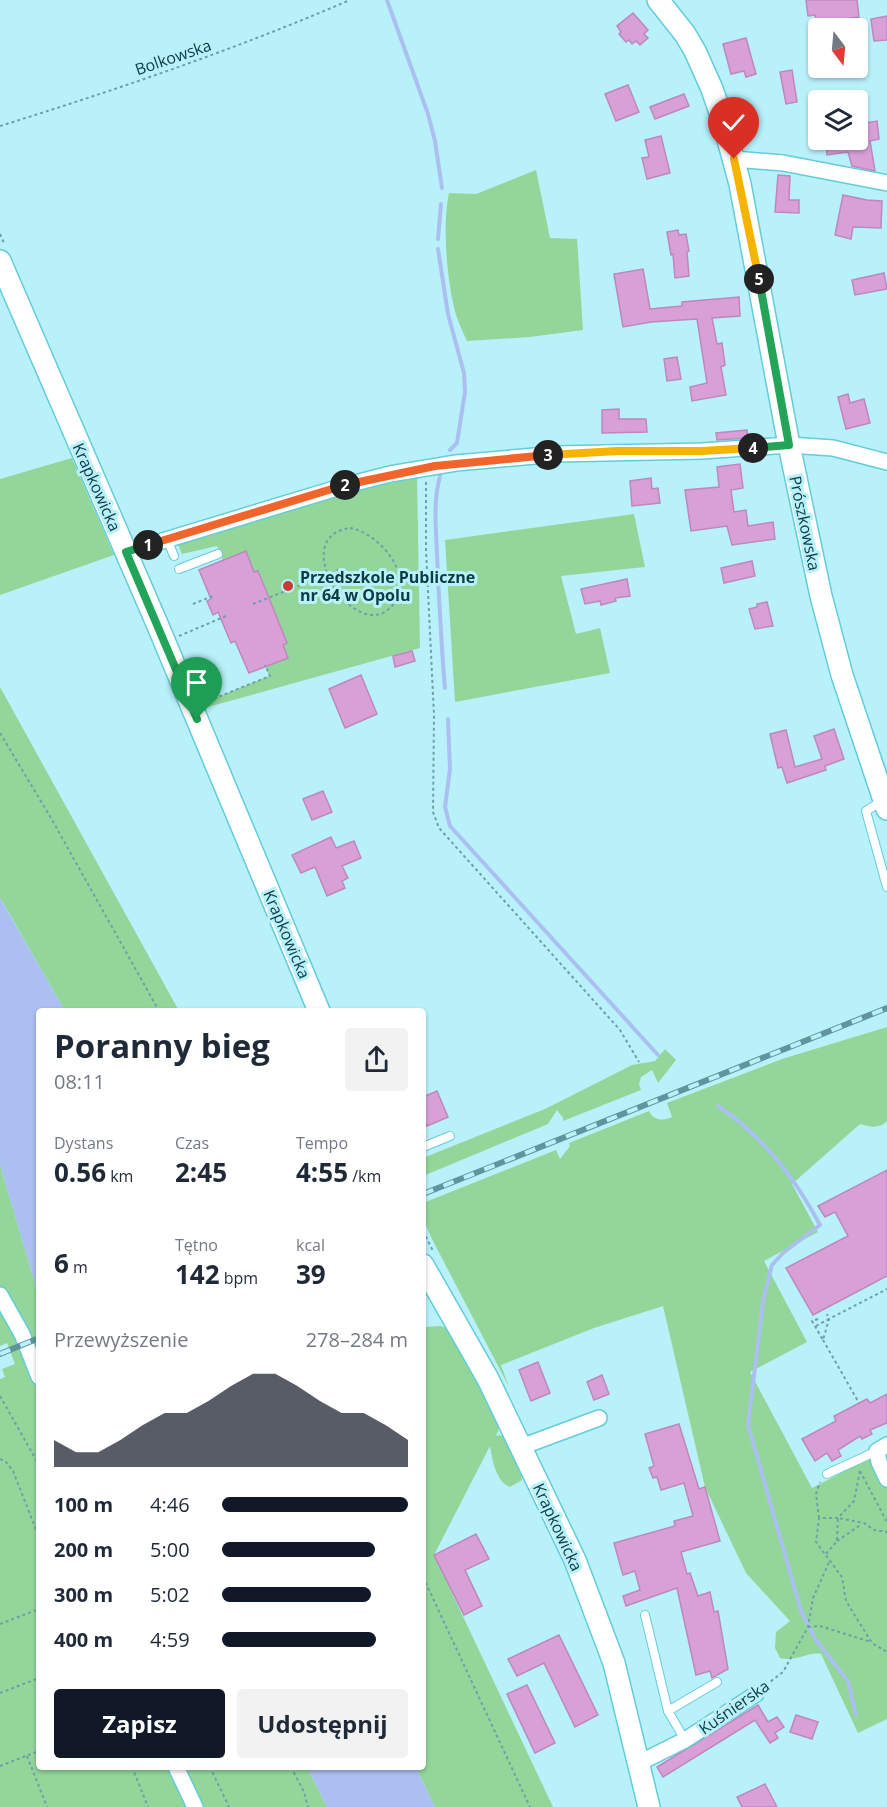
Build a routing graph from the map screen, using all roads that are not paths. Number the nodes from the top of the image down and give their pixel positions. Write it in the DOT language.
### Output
graph roads {
  1 [pos="658,0"];
  2 [pos="734,159"];
  3 [pos="887,183"];
  4 [pos="0,261"];
  5 [pos="789,445"];
  6 [pos="887,462"];
  7 [pos="167,539"];
  8 [pos="126,552"];
  9 [pos="218,554"];
  10 [pos="174,556"];
  11 [pos="179,568"];
  12 [pos="885,805"];
  13 [pos="887,887"];
  14 [pos="318,1008"];
  15 [pos="450,1136"];
  16 [pos="426,1146"];
  17 [pos="426,1270"];
  18 [pos="0,1295"];
  19 [pos="36,1369"];
  20 [pos="599,1418"];
  21 [pos="520,1447"];
  22 [pos="882,1448"];
  23 [pos="827,1474"];
  24 [pos="887,1479"];
  25 [pos="645,1615"];
  26 [pos="717,1682"];
  27 [pos="756,1694"];
  28 [pos="668,1711"];
  29 [pos="685,1740"];
  30 [pos="639,1763"];
  31 [pos="177,1770"];
  32 [pos="195,1807"];
  33 [pos="649,1807"];
  1 -- 2 [label="street, Prószkowska"];
  2 -- 3 [label="street"];
  2 -- 5 [label="street, Prószkowska"];
  4 -- 8 [label="street, Krapkowicka"];
  5 -- 6 [label="street"];
  5 -- 7 [label="street"];
  5 -- 12 [label="street, Prószkowska"];
  7 -- 8 [label="street"];
  7 -- 10 [label="lane"];
  8 -- 14 [label="street, Krapkowicka"];
  9 -- 11 [label="lane"];
  12 -- 13 [label="lane"];
  15 -- 16 [label="lane"];
  17 -- 21 [label="street, Krapkowicka"];
  18 -- 19 [label="street"];
  20 -- 21 [label="street"];
  21 -- 30 [label="street, Krapkowicka"];
  22 -- 23 [label="lane"];
  22 -- 24 [label="street"];
  25 -- 28 [label="lane"];
  26 -- 28 [label="lane"];
  27 -- 29 [label="street, Kuśnierska"];
  28 -- 29 [label="lane"];
  29 -- 30 [label="street, Kuśnierska"];
  30 -- 33 [label="street, Krapkowicka"];
  31 -- 32 [label="street"];
}
